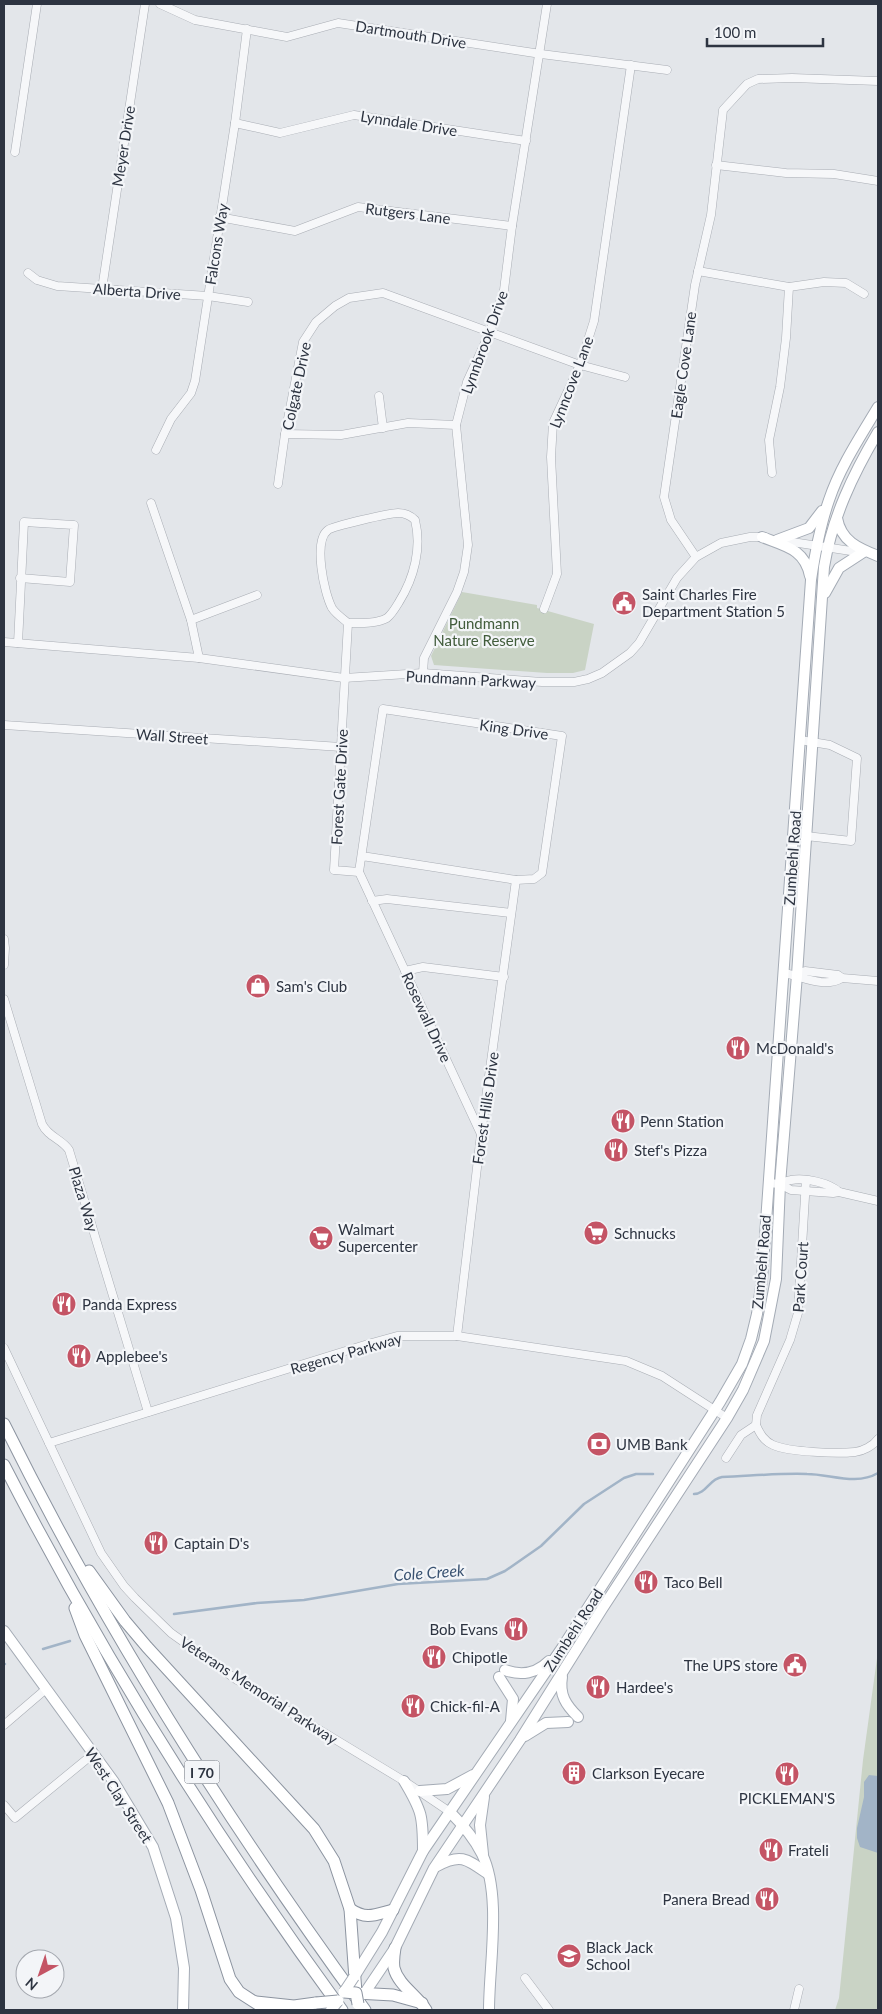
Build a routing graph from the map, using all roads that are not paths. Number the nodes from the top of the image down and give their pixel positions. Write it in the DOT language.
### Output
graph roads {
  1 [pos="37,4"];
  2 [pos="145,4"];
  3 [pos="160,4"];
  4 [pos="547,4"];
  5 [pos="247,28"];
  6 [pos="541,54"];
  7 [pos="631,65"];
  8 [pos="667,70"];
  9 [pos="878,81"];
  10 [pos="235,123"];
  11 [pos="526,141"];
  12 [pos="16,152"];
  13 [pos="716,166"];
  14 [pos="878,181"];
  15 [pos="219,217"];
  16 [pos="512,226"];
  17 [pos="698,271"];
  18 [pos="28,273"];
  19 [pos="789,286"];
  20 [pos="102,289"];
  21 [pos="864,294"];
  22 [pos="208,296"];
  23 [pos="248,302"];
  24 [pos="490,332"];
  25 [pos="580,365"];
  26 [pos="625,377"];
  27 [pos="379,396"];
  28 [pos="878,407"];
  29 [pos="456,425"];
  30 [pos="383,428"];
  31 [pos="878,432"];
  32 [pos="285,434"];
  33 [pos="156,450"];
  34 [pos="772,472"];
  35 [pos="278,484"];
  36 [pos="829,499"];
  37 [pos="150,502"];
  38 [pos="837,517"];
  39 [pos="762,537"];
  40 [pos="777,540"];
  41 [pos="816,545"];
  42 [pos="827,547"];
  43 [pos="862,553"];
  44 [pos="878,556"];
  45 [pos="696,557"];
  46 [pos="20,578"];
  47 [pos="811,580"];
  48 [pos="257,596"];
  49 [pos="822,599"];
  50 [pos="544,609"];
  51 [pos="191,620"];
  52 [pos="348,624"];
  53 [pos="4,642"];
  54 [pos="18,643"];
  55 [pos="199,658"];
  56 [pos="423,673"];
  57 [pos="344,678"];
  58 [pos="4,725"];
  59 [pos="800,740"];
  60 [pos="813,742"];
  61 [pos="341,747"];
  62 [pos="806,836"];
  63 [pos="362,856"];
  64 [pos="359,872"];
  65 [pos="516,880"];
  66 [pos="372,901"];
  67 [pos="512,913"];
  68 [pos="4,939"];
  69 [pos="4,965"];
  70 [pos="405,970"];
  71 [pos="784,973"];
  72 [pos="797,975"];
  73 [pos="504,977"];
  74 [pos="878,981"];
  75 [pos="4,999"];
  76 [pos="481,1134"];
  77 [pos="806,1180"];
  78 [pos="768,1183"];
  79 [pos="780,1184"];
  80 [pos="806,1191"];
  81 [pos="840,1192"];
  82 [pos="878,1201"];
  83 [pos="457,1336"];
  84 [pos="4,1348"];
  85 [pos="715,1410"];
  86 [pos="148,1412"];
  87 [pos="726,1418"];
  88 [pos="4,1424"];
  89 [pos="756,1425"];
  90 [pos="878,1439"];
  91 [pos="49,1443"];
  92 [pos="726,1458"];
  93 [pos="4,1465"];
  94 [pos="646,1518"];
  95 [pos="55,1522"];
  96 [pos="656,1525"];
  97 [pos="63,1575"];
  98 [pos="4,1632"];
  99 [pos="562,1648"];
  100 [pos="564,1671"];
  101 [pos="46,1689"];
  102 [pos="578,1717"];
  103 [pos="568,1722"];
  104 [pos="510,1724"];
  105 [pos="4,1725"];
  106 [pos="520,1740"];
  107 [pos="93,1754"];
  108 [pos="474,1775"];
  109 [pos="404,1780"];
  110 [pos="420,1791"];
  111 [pos="484,1793"];
  112 [pos="4,1805"];
  113 [pos="450,1812"];
  114 [pos="463,1825"];
  115 [pos="423,1852"];
  116 [pos="483,1855"];
  117 [pos="434,1868"];
  118 [pos="488,1874"];
  119 [pos="350,1909"];
  120 [pos="394,1910"];
  121 [pos="395,1948"];
  122 [pos="355,1971"];
  123 [pos="525,1978"];
  124 [pos="799,1989"];
  125 [pos="252,2001"];
  126 [pos="353,2001"];
  127 [pos="424,2007"];
  128 [pos="183,2010"];
  129 [pos="267,2010"];
  130 [pos="489,2010"];
  131 [pos="549,2010"];
  132 [pos="794,2010"];
  1 -- 12 [label="street"];
  2 -- 20 [label="street, Meyer Drive"];
  3 -- 5 [label="street, Dartmouth Drive"];
  4 -- 6 [label="street, Lynnbrook Drive"];
  5 -- 6 [label="street, Dartmouth Drive"];
  5 -- 10 [label="street, Falcons Way"];
  6 -- 7 [label="street, Dartmouth Drive"];
  6 -- 11 [label="street, Lynnbrook Drive"];
  7 -- 8 [label="street, Dartmouth Drive"];
  7 -- 25 [label="street, Lynncove Lane"];
  9 -- 13 [label="street, Eagle Cove Lane"];
  10 -- 11 [label="street, Lynndale Drive"];
  10 -- 15 [label="street, Falcons Way"];
  11 -- 16 [label="street, Lynnbrook Drive"];
  13 -- 14 [label="street"];
  13 -- 17 [label="street, Eagle Cove Lane"];
  15 -- 16 [label="street, Rutgers Lane"];
  15 -- 22 [label="street, Falcons Way"];
  16 -- 24 [label="street, Lynnbrook Drive"];
  17 -- 19 [label="street"];
  17 -- 45 [label="street, Eagle Cove Lane"];
  18 -- 20 [label="street, Alberta Drive"];
  19 -- 21 [label="street"];
  19 -- 34 [label="street"];
  20 -- 22 [label="street, Alberta Drive"];
  22 -- 23 [label="street, Alberta Drive"];
  22 -- 33 [label="street, Falcons Way"];
  24 -- 25 [label="street, Colgate Drive"];
  24 -- 29 [label="street, Lynnbrook Drive"];
  24 -- 32 [label="street, Colgate Drive"];
  25 -- 26 [label="street, Colgate Drive"];
  25 -- 50 [label="street, Lynncove Lane"];
  27 -- 30 [label="street"];
  28 -- 36 [label="main road, Zumbehl Road"];
  29 -- 30 [label="street"];
  29 -- 56 [label="street, Lynnbrook Drive"];
  30 -- 32 [label="street"];
  31 -- 38 [label="main road, Zumbehl Road"];
  32 -- 35 [label="street, Colgate Drive"];
  36 -- 40 [label="main road"];
  36 -- 41 [label="main road, Zumbehl Road"];
  37 -- 51 [label="street"];
  38 -- 42 [label="main road, Zumbehl Road"];
  38 -- 44 [label="main road"];
  39 -- 40 [label="street, Pundmann Parkway"];
  39 -- 45 [label="street, Pundmann Parkway"];
  39 -- 47 [label="main road"];
  40 -- 41 [label="street, Pundmann Parkway"];
  41 -- 42 [label="street, Pundmann Parkway"];
  41 -- 47 [label="main road, Zumbehl Road"];
  42 -- 43 [label="street, Pundmann Parkway"];
  42 -- 49 [label="main road, Zumbehl Road"];
  43 -- 44 [label="street, Pundmann Parkway"];
  43 -- 49 [label="main road"];
  45 -- 56 [label="street, Pundmann Parkway"];
  46 -- 46 [label="street"];
  46 -- 54 [label="street"];
  47 -- 59 [label="main road, Zumbehl Road"];
  48 -- 51 [label="street"];
  49 -- 60 [label="main road, Zumbehl Road"];
  51 -- 55 [label="street"];
  52 -- 52 [label="street"];
  52 -- 57 [label="street, Forest Gate Drive"];
  53 -- 54 [label="street, Pundmann Parkway"];
  54 -- 55 [label="street, Pundmann Parkway"];
  55 -- 57 [label="street, Pundmann Parkway"];
  56 -- 57 [label="street, Pundmann Parkway"];
  57 -- 61 [label="street, Forest Gate Drive"];
  58 -- 61 [label="street, Wall Street"];
  59 -- 60 [label="street"];
  59 -- 71 [label="main road, Zumbehl Road"];
  60 -- 62 [label="main road, Zumbehl Road"];
  60 -- 62 [label="street"];
  61 -- 64 [label="street, Forest Gate Drive"];
  62 -- 72 [label="main road, Zumbehl Road"];
  63 -- 64 [label="street"];
  63 -- 65 [label="street, King Drive"];
  63 -- 65 [label="street, King Drive"];
  64 -- 66 [label="street, Rosewall Drive"];
  65 -- 67 [label="street, Forest Hills Drive"];
  66 -- 67 [label="street"];
  66 -- 70 [label="street, Rosewall Drive"];
  67 -- 73 [label="street, Forest Hills Drive"];
  68 -- 69 [label="street"];
  70 -- 73 [label="street"];
  70 -- 76 [label="street, Rosewall Drive"];
  71 -- 72 [label="street"];
  71 -- 78 [label="main road, Zumbehl Road"];
  72 -- 74 [label="street"];
  72 -- 79 [label="main road, Zumbehl Road"];
  73 -- 76 [label="street, Forest Hills Drive"];
  75 -- 86 [label="street, Plaza Way"];
  76 -- 83 [label="street, Forest Hills Drive"];
  77 -- 79 [label="street"];
  77 -- 80 [label="street, Park Court"];
  77 -- 81 [label="street"];
  78 -- 79 [label="street"];
  78 -- 85 [label="main road, Zumbehl Road"];
  79 -- 80 [label="street"];
  79 -- 87 [label="main road, Zumbehl Road"];
  80 -- 81 [label="street"];
  80 -- 89 [label="street, Park Court"];
  81 -- 82 [label="street"];
  83 -- 85 [label="street, Regency Parkway"];
  83 -- 86 [label="street, Regency Parkway"];
  84 -- 91 [label="street, Veterans Memorial Parkway"];
  85 -- 87 [label="street, Regency Parkway"];
  85 -- 94 [label="main road, Zumbehl Road"];
  86 -- 91 [label="street, Regency Parkway"];
  87 -- 96 [label="main road, Zumbehl Road"];
  88 -- 95 [label="highway, I 70"];
  89 -- 90 [label="street"];
  89 -- 92 [label="street"];
  91 -- 109 [label="street, Veterans Memorial Parkway"];
  93 -- 97 [label="highway, I 70"];
  94 -- 96 [label="main road"];
  94 -- 99 [label="main road, Zumbehl Road"];
  95 -- 119 [label="highway"];
  95 -- 126 [label="highway, I 70"];
  96 -- 100 [label="main road, Zumbehl Road"];
  97 -- 125 [label="highway"];
  97 -- 126 [label="highway, I 70"];
  98 -- 101 [label="main road, West Clay Street"];
  99 -- 104 [label="main road, Zumbehl Road"];
  99 -- 104 [label="main road"];
  100 -- 102 [label="main road"];
  100 -- 106 [label="main road, Zumbehl Road"];
  101 -- 105 [label="street"];
  101 -- 107 [label="main road, West Clay Street"];
  103 -- 106 [label="main road"];
  104 -- 108 [label="main road, Zumbehl Road"];
  106 -- 111 [label="main road, Zumbehl Road"];
  107 -- 112 [label="street"];
  107 -- 128 [label="main road, West Clay Street"];
  108 -- 110 [label="main road"];
  108 -- 113 [label="main road, Zumbehl Road"];
  109 -- 110 [label="street, Veterans Memorial Parkway"];
  109 -- 115 [label="main road"];
  110 -- 113 [label="street, Veterans Memorial Parkway"];
  111 -- 114 [label="main road, Zumbehl Road"];
  111 -- 116 [label="main road"];
  113 -- 114 [label="main road, Veterans Memorial Parkway"];
  113 -- 115 [label="main road, Zumbehl Road"];
  114 -- 116 [label="main road, Veterans Memorial Parkway"];
  114 -- 117 [label="main road, Zumbehl Road"];
  115 -- 120 [label="main road, Zumbehl Road"];
  116 -- 118 [label="main road, Veterans Memorial Parkway"];
  117 -- 118 [label="main road"];
  117 -- 121 [label="main road, Zumbehl Road"];
  118 -- 130 [label="main road, Veterans Memorial Parkway"];
  119 -- 120 [label="highway"];
  119 -- 122 [label="highway"];
  120 -- 122 [label="main road, Zumbehl Road"];
  121 -- 126 [label="main road, Zumbehl Road"];
  121 -- 127 [label="highway"];
  122 -- 126 [label="highway, bridge"];
  123 -- 131 [label="street"];
  124 -- 132 [label="street"];
  125 -- 126 [label="highway, bridge"];
  125 -- 129 [label="highway"];
  126 -- 127 [label="highway"];
}
